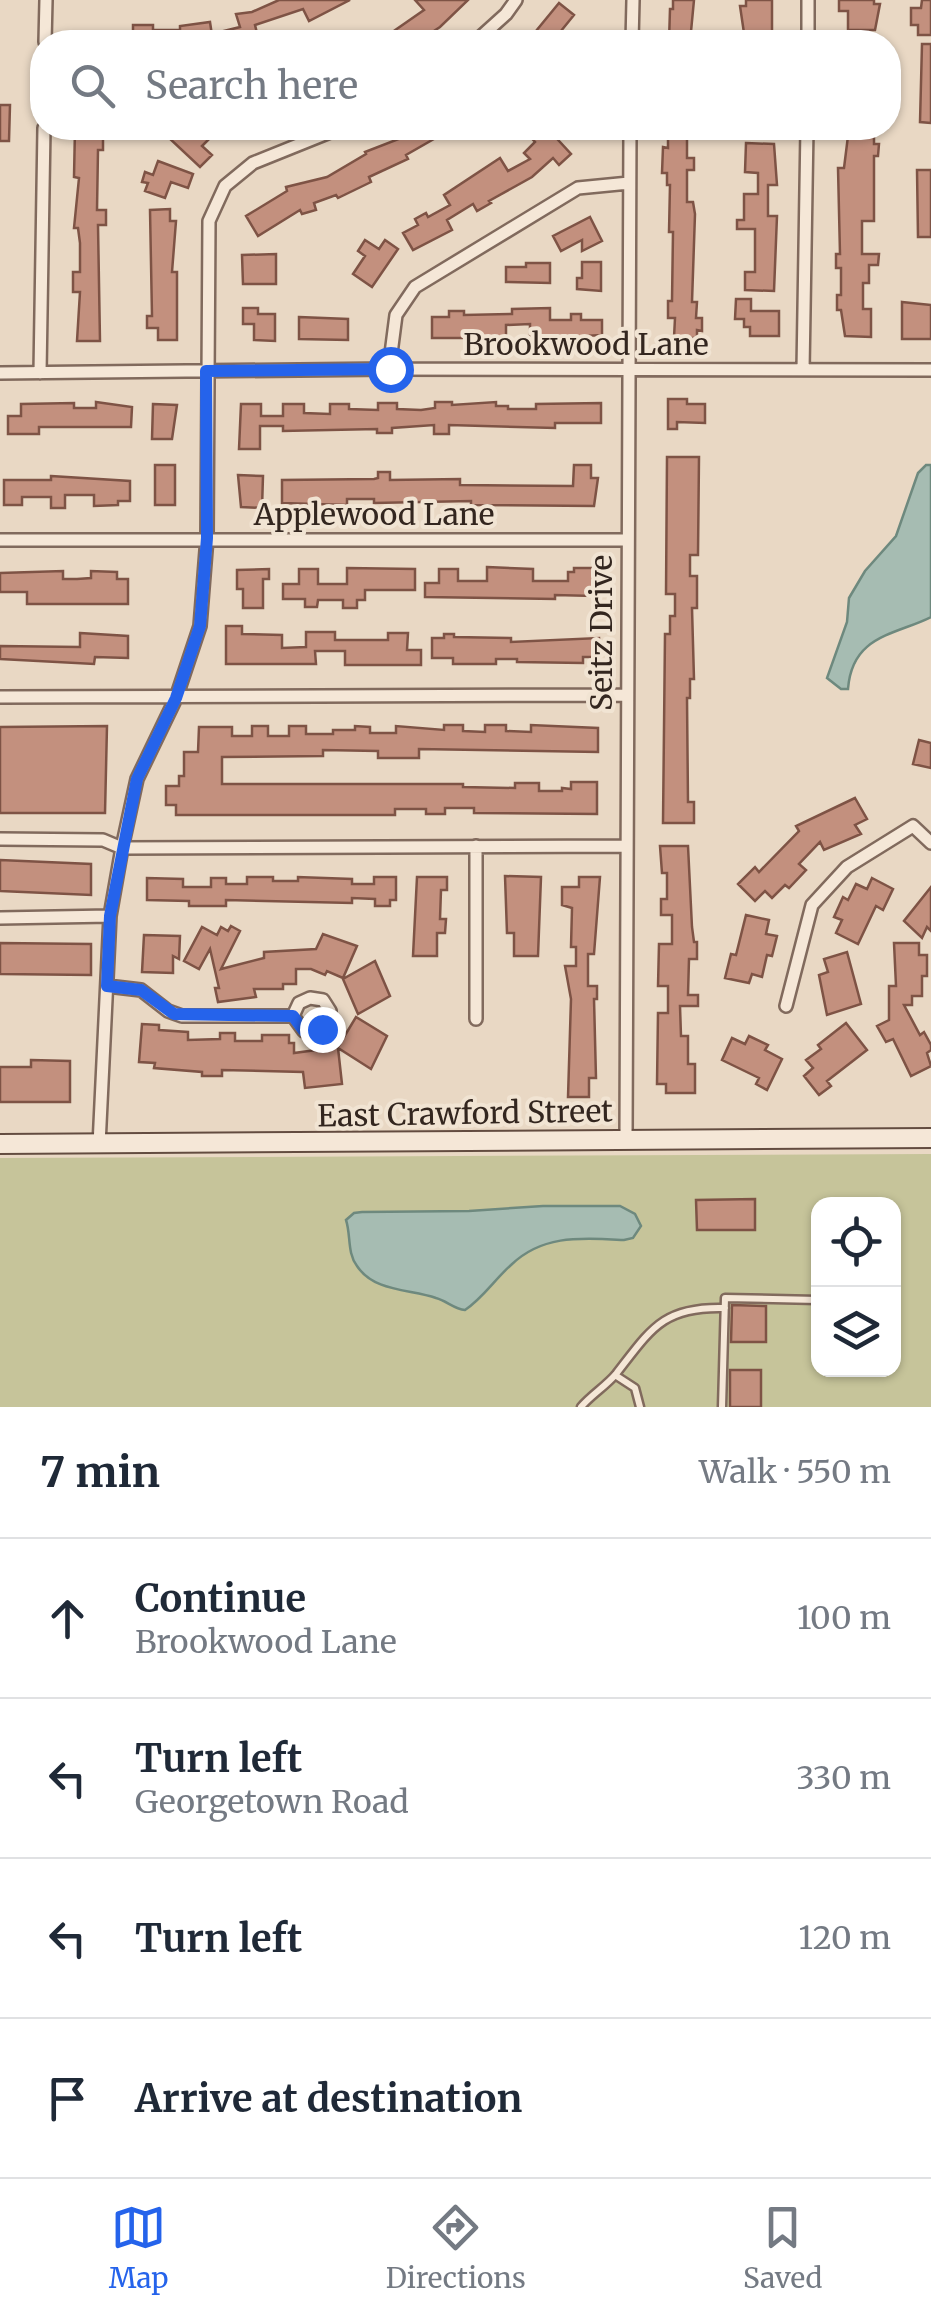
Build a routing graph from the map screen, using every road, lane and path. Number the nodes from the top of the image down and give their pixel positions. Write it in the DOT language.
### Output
graph roads {
  1 [pos="46,0"];
  2 [pos="516,0"];
  3 [pos="632,0"];
  4 [pos="808,0"];
  5 [pos="45,30"];
  6 [pos="488,30"];
  7 [pos="632,30"];
  8 [pos="808,30"];
  9 [pos="44,140"];
  10 [pos="310,140"];
  11 [pos="630,140"];
  12 [pos="806,140"];
  13 [pos="629,182"];
  14 [pos="390,369"];
  15 [pos="629,369"];
  16 [pos="804,370"];
  17 [pos="931,370"];
  18 [pos="206,371"];
  19 [pos="0,373"];
  20 [pos="40,373"];
  21 [pos="207,538"];
  22 [pos="0,540"];
  23 [pos="627,540"];
  24 [pos="625,694"];
  25 [pos="0,697"];
  26 [pos="176,698"];
  27 [pos="0,839"];
  28 [pos="931,843"];
  29 [pos="476,846"];
  30 [pos="627,846"];
  31 [pos="122,848"];
  32 [pos="110,916"];
  33 [pos="0,918"];
  34 [pos="107,986"];
  35 [pos="786,1006"];
  36 [pos="293,1016"];
  37 [pos="476,1019"];
  38 [pos="931,1138"];
  39 [pos="626,1139"];
  40 [pos="0,1144"];
  41 [pos="99,1144"];
  42 [pos="811,1300"];
  43 [pos="725,1308"];
  44 [pos="615,1375"];
  45 [pos="581,1407"];
  46 [pos="640,1407"];
  47 [pos="722,1407"];
  1 -- 5 [label="street"];
  2 -- 6 [label="street"];
  3 -- 7 [label="street"];
  4 -- 8 [label="street"];
  9 -- 20 [label="street"];
  10 -- 18 [label="street"];
  11 -- 13 [label="street, Seitz Drive"];
  12 -- 16 [label="street"];
  13 -- 14 [label="street"];
  13 -- 15 [label="street, Seitz Drive"];
  14 -- 15 [label="street, Brookwood Lane"];
  14 -- 18 [label="street, Brookwood Lane"];
  15 -- 16 [label="street, Brookwood Lane"];
  15 -- 23 [label="street, Seitz Drive"];
  16 -- 17 [label="street, Brookwood Lane"];
  18 -- 20 [label="street, Brookwood Lane"];
  18 -- 21 [label="street"];
  19 -- 20 [label="street, Brookwood Lane"];
  21 -- 22 [label="street, Applewood Lane"];
  21 -- 23 [label="street, Applewood Lane"];
  21 -- 26 [label="street"];
  23 -- 24 [label="street, Seitz Drive"];
  24 -- 26 [label="street"];
  24 -- 30 [label="street, Seitz Drive"];
  25 -- 26 [label="street"];
  26 -- 31 [label="street"];
  27 -- 31 [label="street"];
  28 -- 35 [label="street"];
  29 -- 30 [label="street"];
  29 -- 31 [label="street"];
  29 -- 37 [label="street"];
  30 -- 39 [label="street, Seitz Drive"];
  31 -- 32 [label="street"];
  32 -- 33 [label="street"];
  32 -- 34 [label="street"];
  34 -- 36 [label="street"];
  34 -- 41 [label="street"];
  38 -- 39 [label="street, East Crawford Street"];
  39 -- 41 [label="street, East Crawford Street"];
  40 -- 41 [label="street, East Crawford Street"];
  42 -- 43 [label="lane"];
  43 -- 44 [label="lane"];
  43 -- 47 [label="lane"];
  44 -- 45 [label="lane"];
  44 -- 46 [label="lane"];
}
